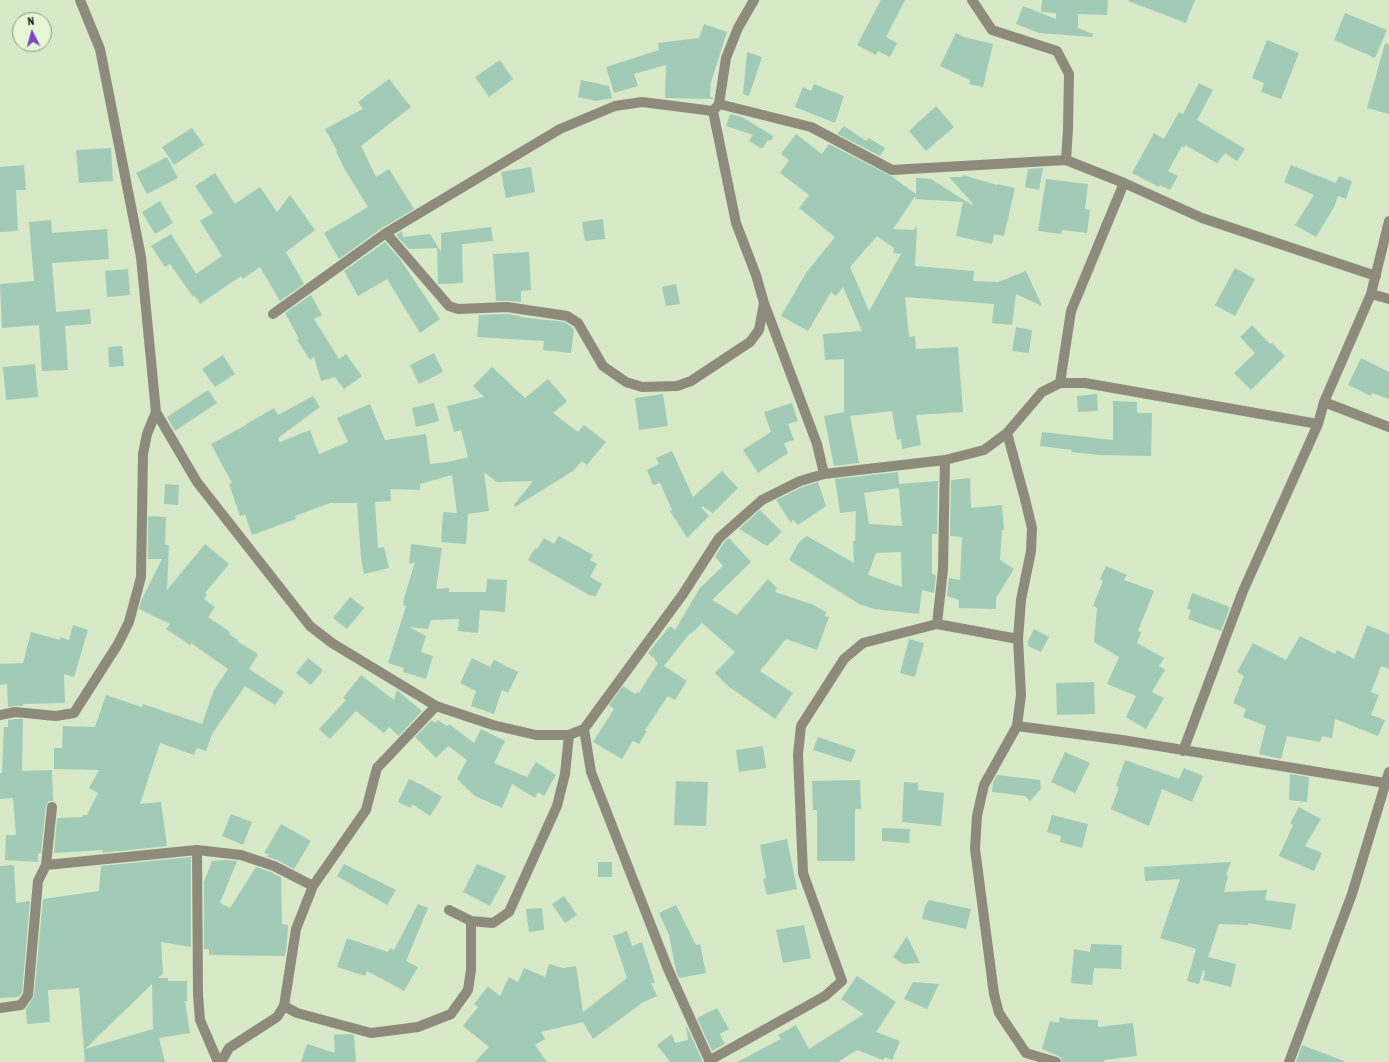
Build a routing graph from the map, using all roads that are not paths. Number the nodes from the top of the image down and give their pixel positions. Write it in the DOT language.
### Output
graph roads {
  1 [pos="80,0"];
  2 [pos="754,0"];
  3 [pos="972,0"];
  4 [pos="716,107"];
  5 [pos="1066,160"];
  6 [pos="1124,183"];
  7 [pos="1389,221"];
  8 [pos="386,233"];
  9 [pos="1376,276"];
  10 [pos="1371,294"];
  11 [pos="1389,299"];
  12 [pos="764,303"];
  13 [pos="273,314"];
  14 [pos="1060,383"];
  15 [pos="1324,402"];
  16 [pos="156,412"];
  17 [pos="1318,424"];
  18 [pos="1389,427"];
  19 [pos="1007,433"];
  20 [pos="945,460"];
  21 [pos="824,474"];
  22 [pos="937,624"];
  23 [pos="1018,639"];
  24 [pos="436,706"];
  25 [pos="0,715"];
  26 [pos="1017,726"];
  27 [pos="584,729"];
  28 [pos="569,735"];
  29 [pos="1183,751"];
  30 [pos="1389,772"];
  31 [pos="1385,783"];
  32 [pos="52,807"];
  33 [pos="197,850"];
  34 [pos="46,865"];
  35 [pos="313,886"];
  36 [pos="449,910"];
  37 [pos="471,921"];
  38 [pos="284,1006"];
  39 [pos="0,1008"];
  40 [pos="710,1061"];
  41 [pos="218,1062"];
  42 [pos="221,1062"];
  43 [pos="1056,1062"];
  44 [pos="1289,1062"];
  1 -- 16 [label="street"];
  2 -- 4 [label="street"];
  3 -- 5 [label="street"];
  4 -- 5 [label="street"];
  4 -- 8 [label="street"];
  4 -- 12 [label="street"];
  5 -- 6 [label="street"];
  6 -- 9 [label="street"];
  6 -- 14 [label="street"];
  7 -- 9 [label="street"];
  8 -- 12 [label="street"];
  8 -- 13 [label="street"];
  9 -- 10 [label="street"];
  10 -- 11 [label="street"];
  10 -- 15 [label="street"];
  12 -- 21 [label="street"];
  14 -- 17 [label="street"];
  14 -- 19 [label="street"];
  15 -- 17 [label="street"];
  15 -- 18 [label="street"];
  16 -- 24 [label="street"];
  16 -- 25 [label="street"];
  17 -- 29 [label="street"];
  19 -- 20 [label="street"];
  19 -- 23 [label="street"];
  20 -- 21 [label="street"];
  20 -- 22 [label="street"];
  21 -- 27 [label="street"];
  22 -- 23 [label="street"];
  22 -- 40 [label="street"];
  23 -- 26 [label="street"];
  24 -- 28 [label="street"];
  24 -- 35 [label="street"];
  26 -- 29 [label="street"];
  26 -- 43 [label="street"];
  27 -- 28 [label="street"];
  27 -- 40 [label="street"];
  28 -- 37 [label="street"];
  29 -- 31 [label="street"];
  30 -- 31 [label="street"];
  31 -- 44 [label="street"];
  32 -- 34 [label="street"];
  33 -- 34 [label="street"];
  33 -- 35 [label="street"];
  33 -- 41 [label="street"];
  34 -- 39 [label="street"];
  35 -- 38 [label="street"];
  36 -- 37 [label="street"];
  37 -- 38 [label="street"];
  38 -- 42 [label="street"];
}
